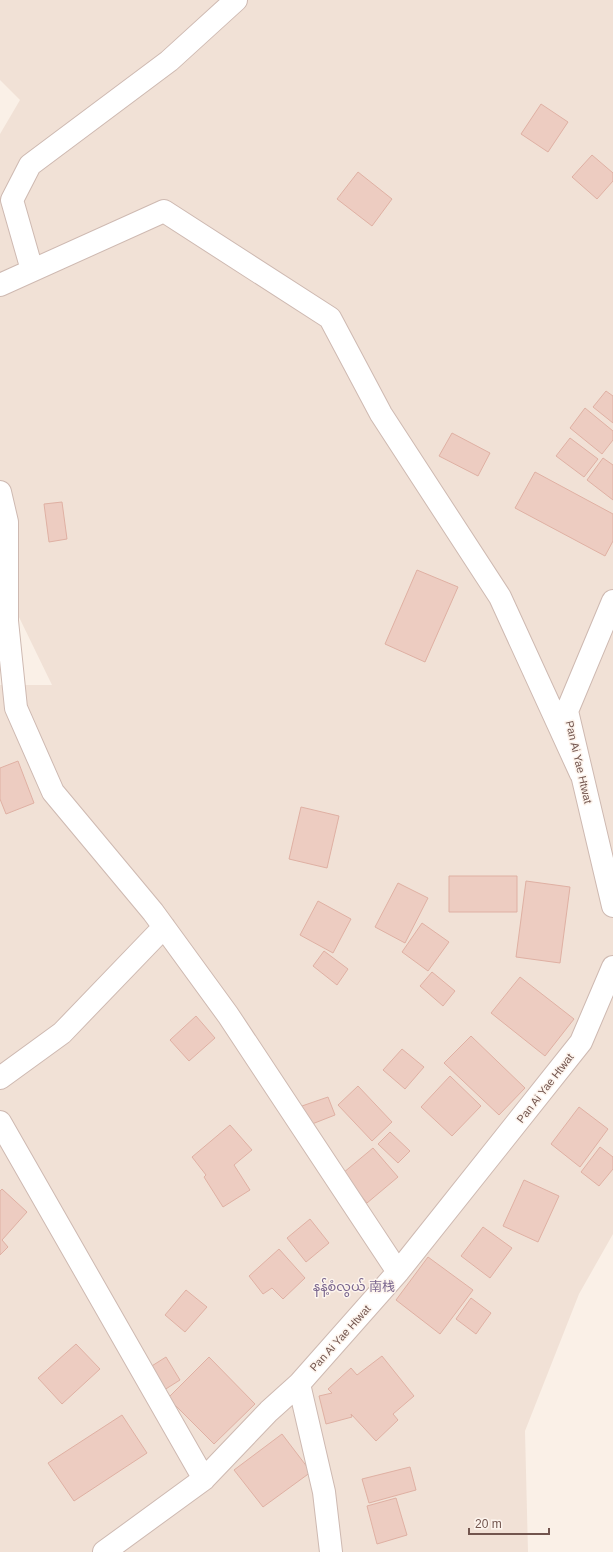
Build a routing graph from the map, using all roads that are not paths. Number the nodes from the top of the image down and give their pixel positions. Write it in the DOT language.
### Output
graph roads {
  1 [pos="236,0"];
  2 [pos="32,270"];
  3 [pos="0,285"];
  4 [pos="0,492"];
  5 [pos="613,601"];
  6 [pos="581,774"];
  7 [pos="613,906"];
  8 [pos="164,927"];
  9 [pos="613,967"];
  10 [pos="0,1078"];
  11 [pos="0,1122"];
  12 [pos="398,1272"];
  13 [pos="299,1384"];
  14 [pos="204,1479"];
  15 [pos="104,1552"];
  16 [pos="331,1552"];
  1 -- 2 [label="street"];
  2 -- 3 [label="street"];
  2 -- 6 [label="street"];
  4 -- 8 [label="street"];
  5 -- 6 [label="street, Pan Ai Yae Htwat"];
  6 -- 7 [label="street, Pan Ai Yae Htwat"];
  8 -- 10 [label="street"];
  8 -- 12 [label="street"];
  9 -- 12 [label="street, Pan Ai Yae Htwat"];
  11 -- 14 [label="street"];
  12 -- 13 [label="street, Pan Ai Yae Htwat"];
  13 -- 14 [label="street, Pan Ai Yae Htwat"];
  13 -- 16 [label="street"];
  14 -- 15 [label="street, Pan Ai Yae Htwat"];
}
